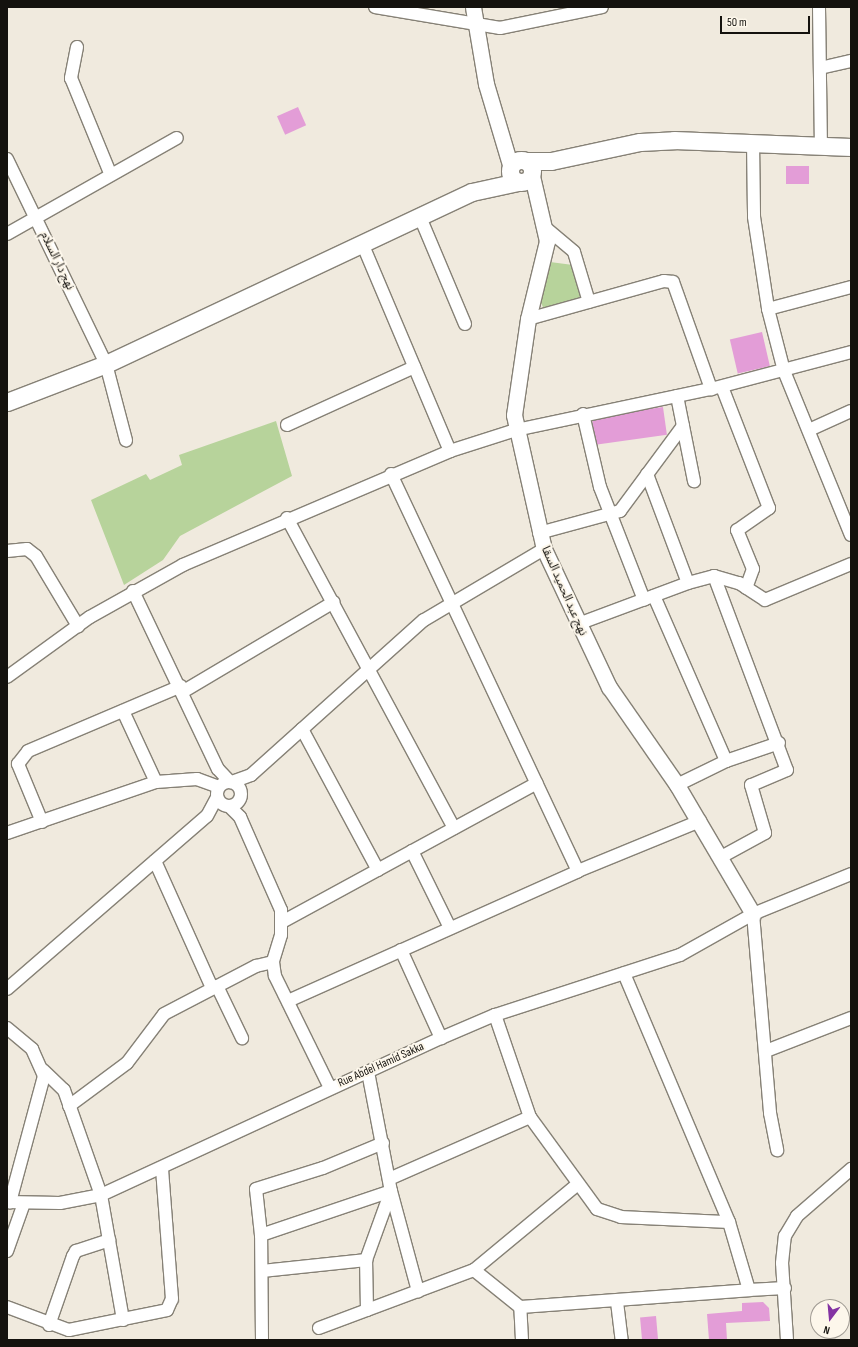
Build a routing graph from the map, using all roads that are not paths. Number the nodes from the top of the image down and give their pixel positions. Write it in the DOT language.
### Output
graph roads {
  1 [pos="375,7"];
  2 [pos="473,7"];
  3 [pos="602,7"];
  4 [pos="819,7"];
  5 [pos="476,26"];
  6 [pos="77,47"];
  7 [pos="851,61"];
  8 [pos="820,68"];
  9 [pos="177,138"];
  10 [pos="753,142"];
  11 [pos="822,146"];
  12 [pos="851,147"];
  13 [pos="7,159"];
  14 [pos="521,172"];
  15 [pos="110,173"];
  16 [pos="420,216"];
  17 [pos="36,217"];
  18 [pos="547,229"];
  19 [pos="7,234"];
  20 [pos="362,243"];
  21 [pos="851,287"];
  22 [pos="589,302"];
  23 [pos="768,309"];
  24 [pos="528,319"];
  25 [pos="465,324"];
  26 [pos="851,352"];
  27 [pos="106,364"];
  28 [pos="414,367"];
  29 [pos="784,371"];
  30 [pos="717,388"];
  31 [pos="677,396"];
  32 [pos="7,402"];
  33 [pos="851,411"];
  34 [pos="583,414"];
  35 [pos="287,426"];
  36 [pos="683,426"];
  37 [pos="516,430"];
  38 [pos="809,430"];
  39 [pos="126,440"];
  40 [pos="450,451"];
  41 [pos="391,474"];
  42 [pos="648,474"];
  43 [pos="694,481"];
  44 [pos="610,516"];
  45 [pos="287,518"];
  46 [pos="539,533"];
  47 [pos="851,535"];
  48 [pos="544,549"];
  49 [pos="7,551"];
  50 [pos="851,564"];
  51 [pos="714,576"];
  52 [pos="688,583"];
  53 [pos="746,588"];
  54 [pos="134,591"];
  55 [pos="649,598"];
  56 [pos="451,601"];
  57 [pos="334,602"];
  58 [pos="578,624"];
  59 [pos="78,626"];
  60 [pos="369,668"];
  61 [pos="7,677"];
  62 [pos="182,688"];
  63 [pos="123,711"];
  64 [pos="302,729"];
  65 [pos="780,743"];
  66 [pos="726,761"];
  67 [pos="251,775"];
  68 [pos="156,782"];
  69 [pos="537,783"];
  70 [pos="677,785"];
  71 [pos="224,787"];
  72 [pos="234,802"];
  73 [pos="207,816"];
  74 [pos="700,821"];
  75 [pos="42,822"];
  76 [pos="454,828"];
  77 [pos="7,833"];
  78 [pos="412,851"];
  79 [pos="721,857"];
  80 [pos="155,861"];
  81 [pos="378,870"];
  82 [pos="578,871"];
  83 [pos="851,874"];
  84 [pos="753,914"];
  85 [pos="282,922"];
  86 [pos="450,928"];
  87 [pos="401,950"];
  88 [pos="273,962"];
  89 [pos="624,973"];
  90 [pos="215,987"];
  91 [pos="7,988"];
  92 [pos="288,1001"];
  93 [pos="495,1015"];
  94 [pos="851,1018"];
  95 [pos="8,1032"];
  96 [pos="242,1038"];
  97 [pos="441,1038"];
  98 [pos="766,1051"];
  99 [pos="44,1070"];
  100 [pos="368,1072"];
  101 [pos="330,1088"];
  102 [pos="69,1106"];
  103 [pos="530,1117"];
  104 [pos="382,1143"];
  105 [pos="777,1150"];
  106 [pos="162,1169"];
  107 [pos="851,1169"];
  108 [pos="578,1184"];
  109 [pos="390,1185"];
  110 [pos="101,1195"];
  111 [pos="8,1202"];
  112 [pos="24,1203"];
  113 [pos="729,1222"];
  114 [pos="260,1235"];
  115 [pos="109,1240"];
  116 [pos="7,1251"];
  117 [pos="366,1260"];
  118 [pos="474,1270"];
  119 [pos="262,1271"];
  120 [pos="785,1288"];
  121 [pos="749,1290"];
  122 [pos="418,1291"];
  123 [pos="617,1302"];
  124 [pos="7,1307"];
  125 [pos="520,1307"];
  126 [pos="367,1310"];
  127 [pos="123,1320"];
  128 [pos="50,1325"];
  129 [pos="319,1328"];
  130 [pos="262,1340"];
  131 [pos="522,1340"];
  132 [pos="622,1340"];
  133 [pos="787,1340"];
  1 -- 5 [label="street"];
  2 -- 5 [label="street, نهج عبد الحميد السقا"];
  3 -- 5 [label="street"];
  4 -- 8 [label="street"];
  5 -- 14 [label="street, نهج عبد الحميد السقا"];
  6 -- 15 [label="street"];
  7 -- 8 [label="street"];
  8 -- 11 [label="street"];
  9 -- 15 [label="street"];
  10 -- 11 [label="main road"];
  10 -- 14 [label="main road"];
  10 -- 23 [label="street"];
  11 -- 12 [label="main road"];
  13 -- 17 [label="street, نهج دار السلام"];
  14 -- 16 [label="main road"];
  14 -- 18 [label="street, نهج عبد الحميد السقا"];
  15 -- 17 [label="street"];
  16 -- 20 [label="main road"];
  16 -- 25 [label="street"];
  17 -- 19 [label="street"];
  17 -- 27 [label="street, نهج دار السلام"];
  18 -- 22 [label="street"];
  18 -- 24 [label="street, نهج عبد الحميد السقا"];
  20 -- 27 [label="main road"];
  20 -- 28 [label="street"];
  21 -- 23 [label="street"];
  22 -- 24 [label="street"];
  22 -- 30 [label="street"];
  23 -- 29 [label="street"];
  24 -- 37 [label="street, نهج عبد الحميد السقا"];
  26 -- 29 [label="street"];
  27 -- 32 [label="main road"];
  27 -- 39 [label="street, نهج دار السلام"];
  28 -- 35 [label="street"];
  28 -- 40 [label="street"];
  29 -- 30 [label="street"];
  29 -- 38 [label="street"];
  30 -- 31 [label="street"];
  30 -- 53 [label="street"];
  31 -- 34 [label="street"];
  31 -- 36 [label="street"];
  33 -- 38 [label="street"];
  34 -- 37 [label="street"];
  34 -- 44 [label="street"];
  36 -- 42 [label="street"];
  36 -- 43 [label="street"];
  37 -- 40 [label="street"];
  37 -- 46 [label="street, نهج عبد الحميد السقا"];
  38 -- 47 [label="street"];
  40 -- 41 [label="street"];
  41 -- 45 [label="street"];
  41 -- 56 [label="street"];
  42 -- 44 [label="street"];
  42 -- 52 [label="street"];
  44 -- 46 [label="street"];
  44 -- 55 [label="street"];
  45 -- 54 [label="street"];
  45 -- 57 [label="street"];
  46 -- 48 [label="street, نهج عبد الحميد السقا"];
  48 -- 56 [label="street"];
  48 -- 58 [label="street, نهج عبد الحميد السقا"];
  49 -- 59 [label="street"];
  50 -- 53 [label="street"];
  51 -- 52 [label="street"];
  51 -- 53 [label="street"];
  51 -- 65 [label="street"];
  52 -- 55 [label="street"];
  54 -- 59 [label="street"];
  54 -- 62 [label="street"];
  55 -- 58 [label="street"];
  55 -- 66 [label="street"];
  56 -- 60 [label="street"];
  56 -- 69 [label="street"];
  57 -- 60 [label="street"];
  57 -- 62 [label="street"];
  58 -- 70 [label="street, نهج عبد الحميد السقا"];
  59 -- 61 [label="street"];
  60 -- 64 [label="street"];
  60 -- 76 [label="street"];
  62 -- 63 [label="street"];
  62 -- 71 [label="street"];
  63 -- 68 [label="street"];
  63 -- 75 [label="street"];
  64 -- 67 [label="street"];
  64 -- 81 [label="street"];
  65 -- 66 [label="street"];
  65 -- 79 [label="street"];
  66 -- 70 [label="street"];
  67 -- 71 [label="street"];
  67 -- 72 [label="street"];
  68 -- 71 [label="street"];
  68 -- 75 [label="street"];
  69 -- 76 [label="street"];
  69 -- 82 [label="street"];
  70 -- 74 [label="street, نهج عبد الحميد السقا"];
  71 -- 72 [label="street"];
  71 -- 72 [label="street"];
  71 -- 73 [label="street"];
  72 -- 73 [label="street"];
  72 -- 85 [label="street"];
  73 -- 80 [label="street"];
  74 -- 79 [label="street, نهج عبد الحميد السقا"];
  74 -- 82 [label="street"];
  75 -- 77 [label="street"];
  76 -- 78 [label="street"];
  78 -- 81 [label="street"];
  78 -- 86 [label="street"];
  79 -- 84 [label="street, نهج عبد الحميد السقا"];
  80 -- 90 [label="street"];
  80 -- 91 [label="street"];
  81 -- 85 [label="street"];
  82 -- 86 [label="street"];
  83 -- 84 [label="street, Rue Abdel Hamid Sakka"];
  84 -- 89 [label="street, Rue Abdel Hamid Sakka"];
  84 -- 98 [label="street"];
  85 -- 88 [label="street"];
  86 -- 87 [label="street"];
  87 -- 92 [label="street"];
  87 -- 97 [label="street"];
  88 -- 90 [label="street"];
  88 -- 92 [label="street"];
  89 -- 93 [label="street, Rue Abdel Hamid Sakka"];
  89 -- 113 [label="street"];
  90 -- 96 [label="street"];
  90 -- 102 [label="street"];
  92 -- 101 [label="street"];
  93 -- 97 [label="street, Rue Abdel Hamid Sakka"];
  93 -- 103 [label="street"];
  94 -- 98 [label="street"];
  95 -- 99 [label="street"];
  97 -- 100 [label="street, Rue Abdel Hamid Sakka"];
  98 -- 105 [label="street"];
  99 -- 102 [label="street"];
  99 -- 111 [label="street"];
  100 -- 101 [label="street, Rue Abdel Hamid Sakka"];
  100 -- 104 [label="street"];
  101 -- 106 [label="street, Rue Abdel Hamid Sakka"];
  102 -- 110 [label="street"];
  103 -- 108 [label="street"];
  103 -- 109 [label="street"];
  104 -- 109 [label="street"];
  104 -- 114 [label="street"];
  106 -- 110 [label="street, Rue Abdel Hamid Sakka"];
  106 -- 127 [label="street"];
  107 -- 120 [label="street"];
  108 -- 113 [label="street"];
  108 -- 118 [label="street"];
  109 -- 114 [label="street"];
  109 -- 117 [label="street"];
  109 -- 122 [label="street"];
  110 -- 112 [label="street, Rue Abdel Hamid Sakka"];
  110 -- 115 [label="street"];
  111 -- 112 [label="street, Rue Abdel Hamid Sakka"];
  112 -- 116 [label="street"];
  113 -- 121 [label="street"];
  114 -- 119 [label="street"];
  115 -- 127 [label="street"];
  115 -- 128 [label="street"];
  117 -- 119 [label="street"];
  117 -- 126 [label="street"];
  118 -- 122 [label="street"];
  118 -- 125 [label="street"];
  119 -- 130 [label="street"];
  120 -- 121 [label="street"];
  120 -- 133 [label="street"];
  121 -- 123 [label="street"];
  122 -- 126 [label="street"];
  123 -- 125 [label="street"];
  123 -- 132 [label="street"];
  124 -- 128 [label="street"];
  125 -- 131 [label="street"];
  126 -- 129 [label="street"];
  127 -- 128 [label="street"];
}
